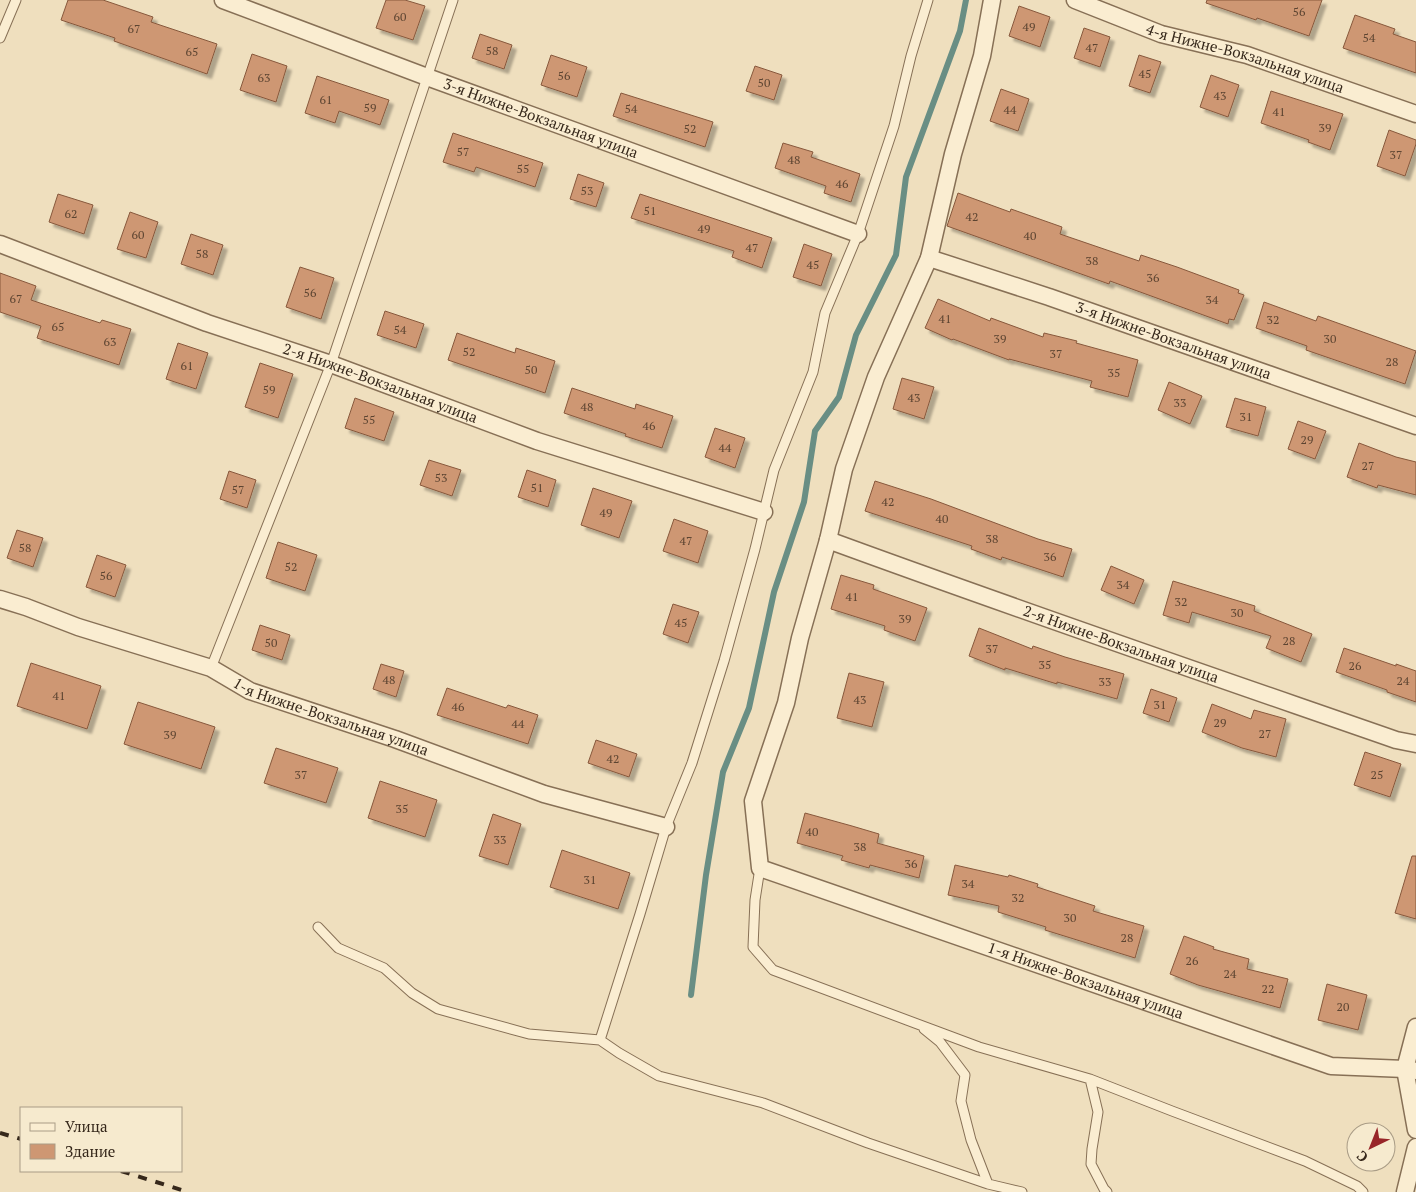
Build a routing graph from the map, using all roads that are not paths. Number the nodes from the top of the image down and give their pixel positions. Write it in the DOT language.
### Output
graph roads {
  1 [pos="16,0"];
  2 [pos="223,0"];
  3 [pos="453,0"];
  4 [pos="928,0"];
  5 [pos="992,0"];
  6 [pos="1075,0"];
  7 [pos="0,38"];
  8 [pos="427,77"];
  9 [pos="1416,114"];
  10 [pos="858,234"];
  11 [pos="0,244"];
  12 [pos="929,258"];
  13 [pos="331,364"];
  14 [pos="1416,426"];
  15 [pos="764,512"];
  16 [pos="828,540"];
  17 [pos="0,600"];
  18 [pos="210,668"];
  19 [pos="1416,744"];
  20 [pos="666,828"];
  21 [pos="760,868"];
  22 [pos="318,927"];
  23 [pos="918,1024"];
  24 [pos="1416,1027"];
  25 [pos="600,1040"];
  26 [pos="1411,1070"];
  27 [pos="1090,1078"];
  28 [pos="1416,1130"];
  29 [pos="1416,1146"];
  30 [pos="988,1184"];
  31 [pos="1022,1192"];
  32 [pos="1107,1192"];
  33 [pos="1363,1192"];
  34 [pos="1405,1192"];
  1 -- 7 [label="lane"];
  2 -- 8 [label="street, 3-я Нижне-Вокзальная улица"];
  3 -- 8 [label="lane"];
  4 -- 10 [label="lane"];
  5 -- 12 [label="street"];
  6 -- 9 [label="street, 4-я Нижне-Вокзальная улица"];
  8 -- 10 [label="street, 3-я Нижне-Вокзальная улица"];
  8 -- 13 [label="lane"];
  10 -- 15 [label="lane"];
  11 -- 13 [label="street, 2-я Нижне-Вокзальная улица"];
  12 -- 14 [label="street, 3-я Нижне-Вокзальная улица"];
  12 -- 16 [label="street"];
  13 -- 15 [label="street, 2-я Нижне-Вокзальная улица"];
  13 -- 18 [label="lane"];
  15 -- 20 [label="lane"];
  16 -- 19 [label="street, 2-я Нижне-Вокзальная улица"];
  16 -- 21 [label="street"];
  17 -- 18 [label="street, 1-я Нижне-Вокзальная улица"];
  18 -- 20 [label="street, 1-я Нижне-Вокзальная улица"];
  20 -- 25 [label="lane"];
  21 -- 23 [label="lane"];
  21 -- 26 [label="street, 1-я Нижне-Вокзальная улица"];
  22 -- 25 [label="lane"];
  23 -- 27 [label="lane"];
  23 -- 30 [label="lane"];
  24 -- 26 [label="street"];
  25 -- 30 [label="lane"];
  26 -- 28 [label="street"];
  27 -- 32 [label="lane"];
  27 -- 33 [label="lane"];
  29 -- 34 [label="street"];
  30 -- 31 [label="lane"];
}
